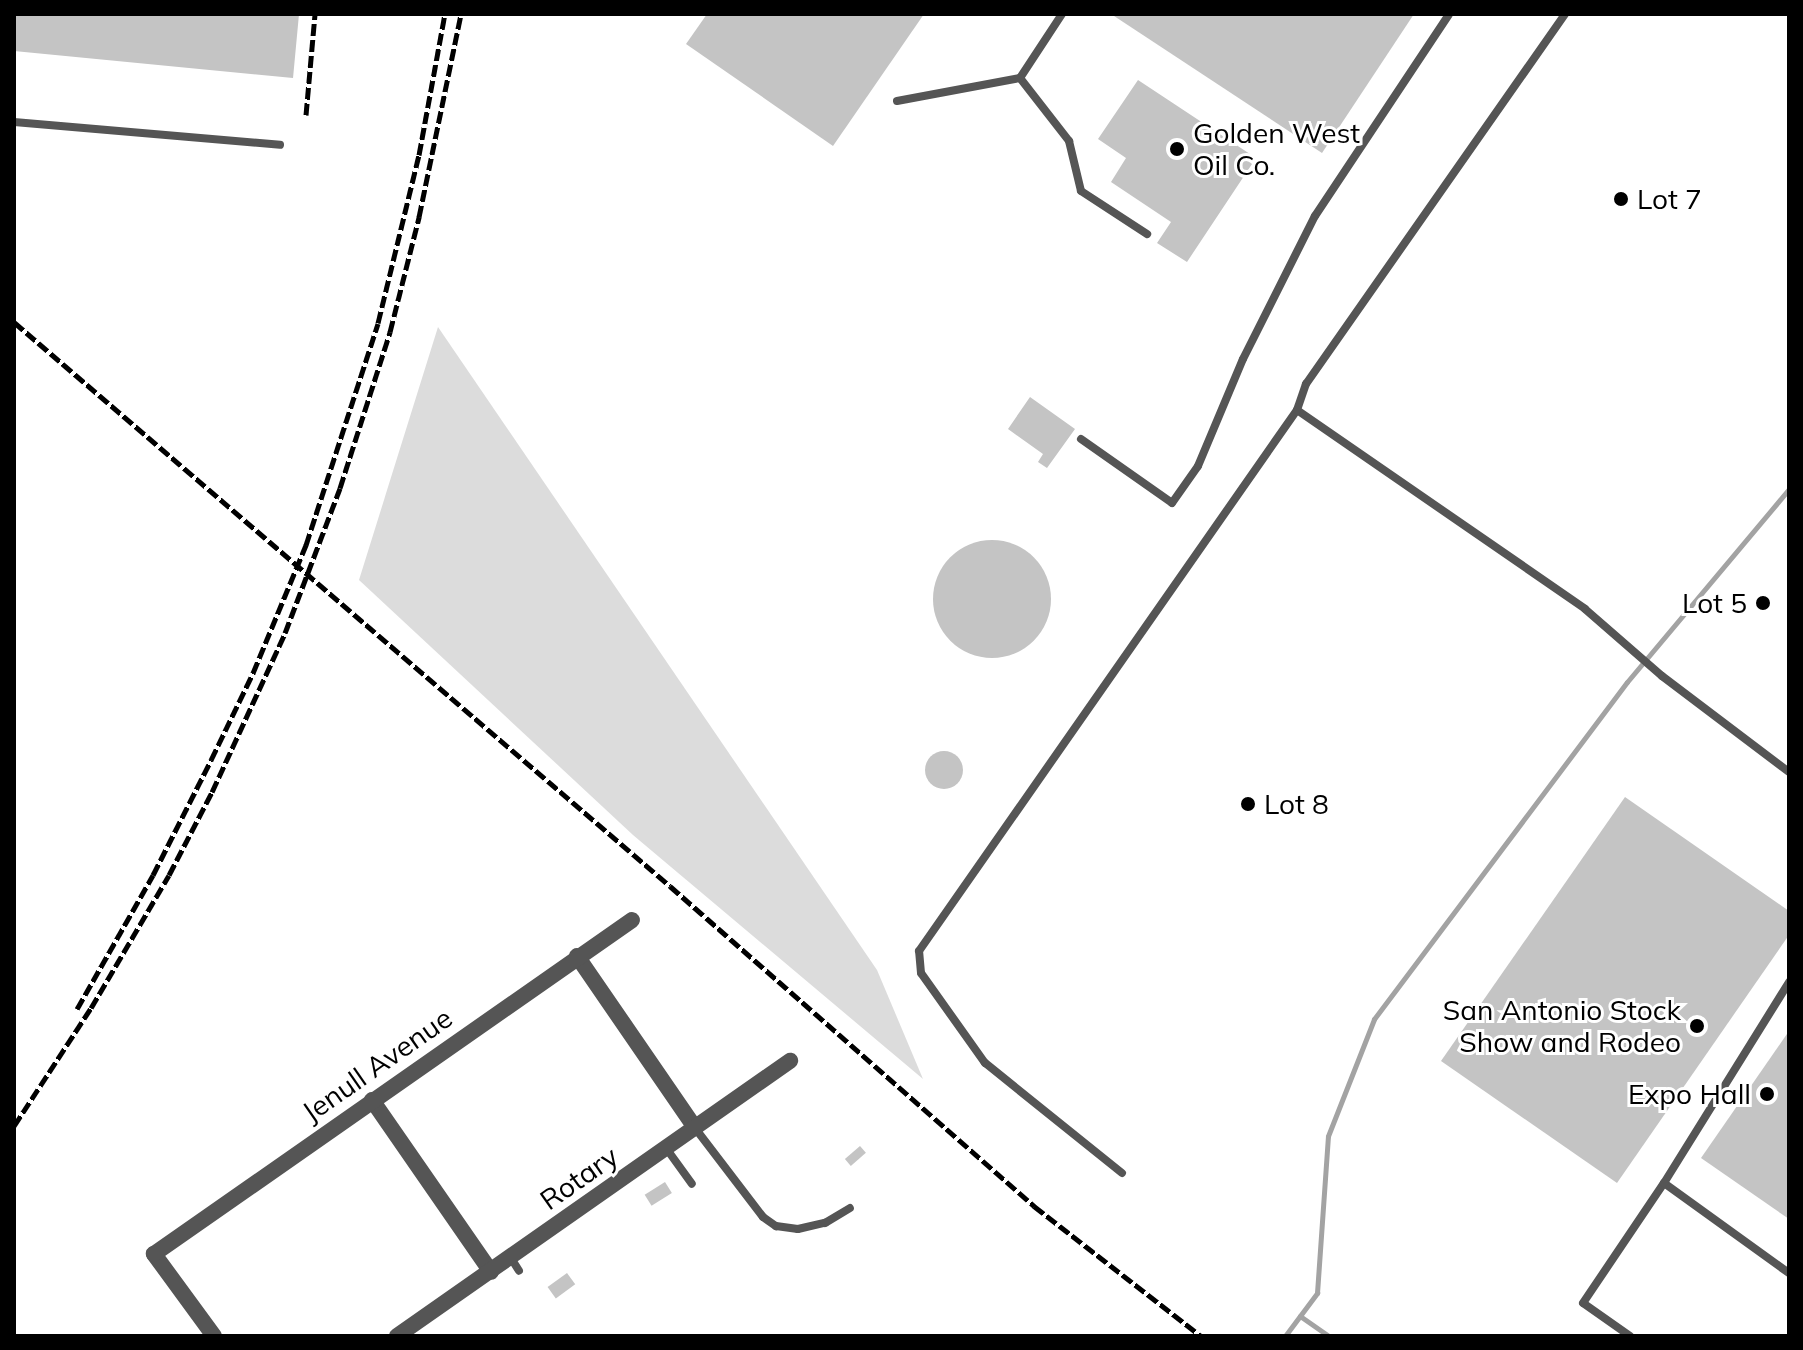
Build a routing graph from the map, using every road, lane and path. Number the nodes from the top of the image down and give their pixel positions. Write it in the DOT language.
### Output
graph roads {
  1 [pos="1062,14"];
  2 [pos="1449,14"];
  3 [pos="1565,14"];
  4 [pos="1020,78"];
  5 [pos="897,101"];
  6 [pos="14,122"];
  7 [pos="280,145"];
  8 [pos="1147,234"];
  9 [pos="1297,410"];
  10 [pos="1081,439"];
  11 [pos="1789,772"];
  12 [pos="632,920"];
  13 [pos="577,956"];
  14 [pos="1789,982"];
  15 [pos="790,1061"];
  16 [pos="372,1100"];
  17 [pos="695,1128"];
  18 [pos="666,1148"];
  19 [pos="1122,1173"];
  20 [pos="1664,1183"];
  21 [pos="692,1184"];
  22 [pos="850,1208"];
  23 [pos="491,1272"];
  24 [pos="1789,1273"];
  25 [pos="214,1336"];
  26 [pos="397,1336"];
  27 [pos="1630,1336"];
  1 -- 4 [label="lane"];
  2 -- 10 [label="lane"];
  3 -- 9 [label="lane"];
  4 -- 5 [label="lane"];
  4 -- 8 [label="lane"];
  6 -- 7 [label="lane"];
  9 -- 11 [label="lane"];
  9 -- 19 [label="lane"];
  12 -- 13 [label="street, Jenull Avenue"];
  13 -- 16 [label="street, Jenull Avenue"];
  13 -- 17 [label="street"];
  14 -- 20 [label="lane"];
  15 -- 17 [label="street, Rotary"];
  16 -- 23 [label="street"];
  16 -- 25 [label="street, Jenull Avenue"];
  17 -- 18 [label="street, Rotary"];
  17 -- 22 [label="lane"];
  18 -- 21 [label="lane"];
  18 -- 23 [label="street, Rotary"];
  20 -- 24 [label="lane"];
  20 -- 27 [label="lane"];
  23 -- 26 [label="street, Rotary"];
}
